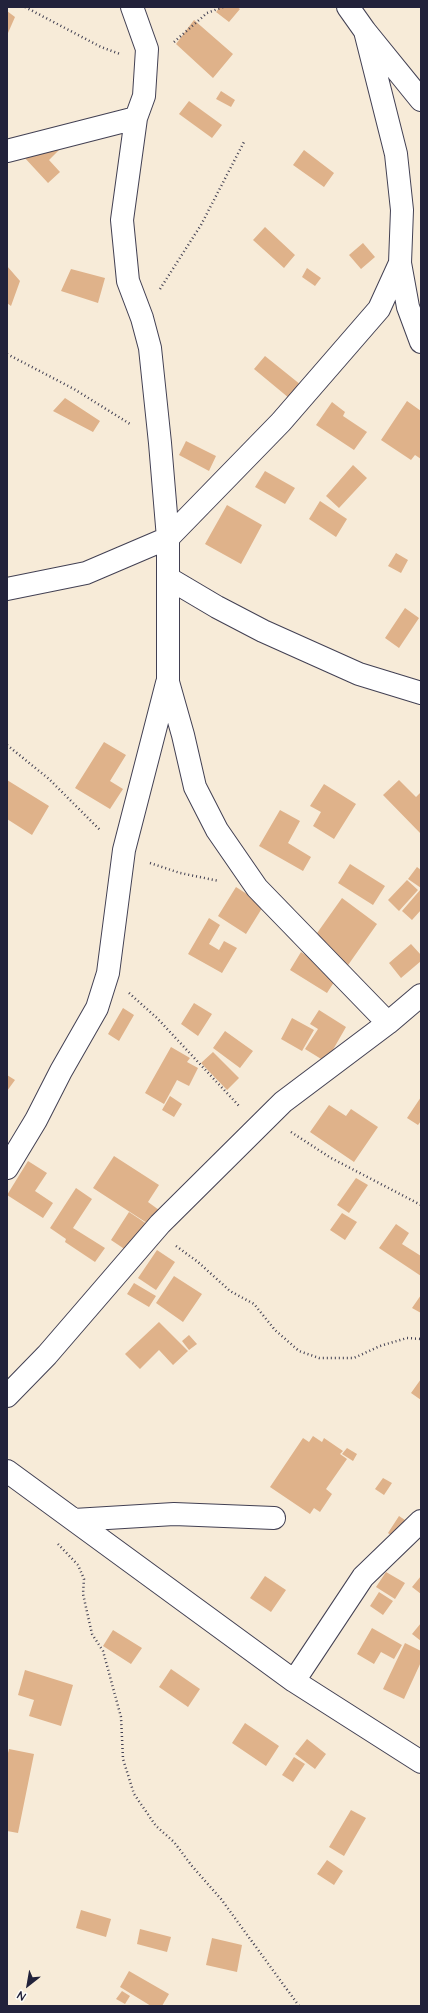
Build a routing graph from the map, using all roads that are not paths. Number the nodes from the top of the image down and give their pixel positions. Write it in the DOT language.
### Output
graph roads {
  1 [pos="132,7"];
  2 [pos="348,7"];
  3 [pos="365,31"];
  4 [pos="381,94"];
  5 [pos="421,100"];
  6 [pos="421,104"];
  7 [pos="136,118"];
  8 [pos="7,151"];
  9 [pos="400,263"];
  10 [pos="421,342"];
  11 [pos="168,538"];
  12 [pos="168,578"];
  13 [pos="7,589"];
  14 [pos="168,682"];
  15 [pos="421,693"];
  16 [pos="421,995"];
  17 [pos="388,1022"];
  18 [pos="7,1168"];
  19 [pos="7,1396"];
  20 [pos="7,1471"];
  21 [pos="274,1518"];
  22 [pos="74,1520"];
  23 [pos="421,1521"];
  24 [pos="294,1681"];
  25 [pos="421,1762"];
  1 -- 7 [label="street"];
  2 -- 3 [label="street"];
  3 -- 4 [label="street"];
  3 -- 5 [label="street"];
  4 -- 6 [label="street"];
  4 -- 9 [label="street"];
  7 -- 8 [label="street"];
  7 -- 11 [label="street"];
  9 -- 10 [label="street"];
  9 -- 11 [label="street"];
  11 -- 12 [label="street"];
  11 -- 13 [label="street"];
  12 -- 14 [label="street"];
  12 -- 15 [label="street"];
  14 -- 17 [label="street"];
  14 -- 18 [label="street"];
  16 -- 17 [label="street"];
  17 -- 19 [label="street"];
  20 -- 22 [label="street"];
  21 -- 22 [label="street"];
  22 -- 24 [label="street"];
  23 -- 24 [label="street"];
  24 -- 25 [label="street"];
}
